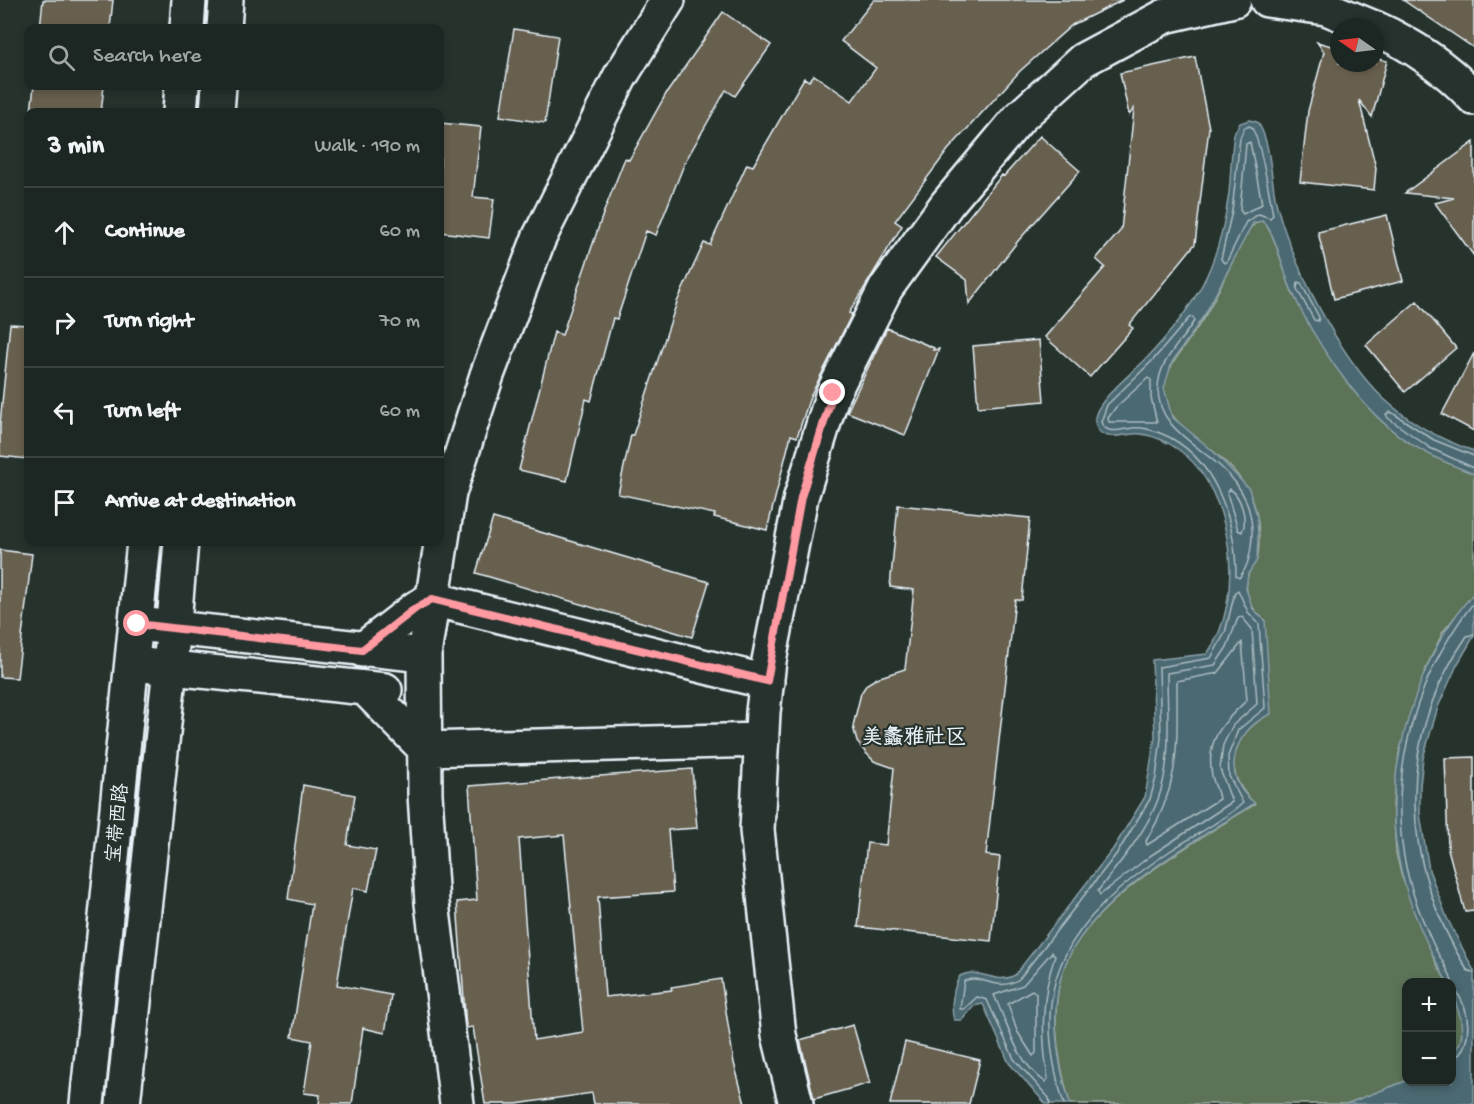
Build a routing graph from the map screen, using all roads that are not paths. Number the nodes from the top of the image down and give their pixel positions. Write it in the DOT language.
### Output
graph roads {
  1 [pos="189,0"];
  2 [pos="226,0"];
  3 [pos="668,0"];
  4 [pos="1234,0"];
  5 [pos="1267,0"];
  6 [pos="1272,0"];
  7 [pos="1350,18"];
  8 [pos="187,24"];
  9 [pos="224,24"];
  10 [pos="1384,32"];
  11 [pos="182,90"];
  12 [pos="219,90"];
  13 [pos="1474,98"];
  14 [pos="180,108"];
  15 [pos="217,108"];
  16 [pos="444,524"];
  17 [pos="144,546"];
  18 [pos="181,546"];
  19 [pos="440,546"];
  20 [pos="432,599"];
  21 [pos="137,624"];
  22 [pos="173,627"];
  23 [pos="362,650"];
  24 [pos="424,655"];
  25 [pos="133,664"];
  26 [pos="170,668"];
  27 [pos="767,681"];
  28 [pos="365,688"];
  29 [pos="424,695"];
  30 [pos="762,740"];
  31 [pos="424,749"];
  32 [pos="87,1104"];
  33 [pos="123,1104"];
  34 [pos="457,1104"];
  35 [pos="796,1104"];
  1 -- 8 [label="street"];
  2 -- 9 [label="street"];
  3 -- 16 [label="street"];
  4 -- 27 [label="street"];
  5 -- 6 [label="street"];
  6 -- 7 [label="street"];
  10 -- 13 [label="street"];
  11 -- 14 [label="street"];
  12 -- 15 [label="street"];
  17 -- 21 [label="street, 宝带西路"];
  18 -- 22 [label="street, 宝带西路"];
  19 -- 20 [label="street"];
  20 -- 23 [label="street"];
  20 -- 24 [label="street"];
  20 -- 27 [label="street"];
  21 -- 22 [label="street"];
  21 -- 25 [label="street, 宝带西路"];
  22 -- 23 [label="street"];
  22 -- 26 [label="street, 宝带西路"];
  23 -- 24 [label="street"];
  24 -- 29 [label="street"];
  25 -- 26 [label="street"];
  25 -- 32 [label="street, 宝带西路"];
  26 -- 28 [label="street"];
  26 -- 33 [label="street, 宝带西路"];
  27 -- 30 [label="street"];
  28 -- 29 [label="street"];
  28 -- 31 [label="street"];
  29 -- 31 [label="street"];
  30 -- 31 [label="street"];
  30 -- 35 [label="street"];
  31 -- 34 [label="street"];
}
